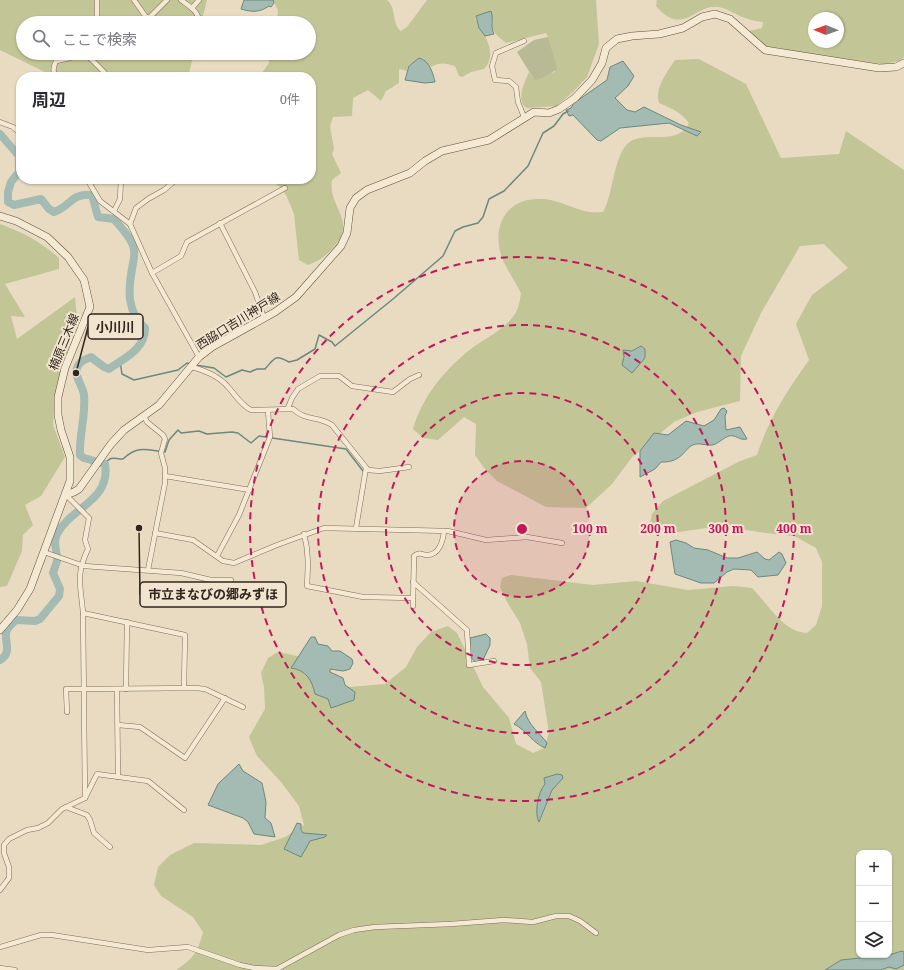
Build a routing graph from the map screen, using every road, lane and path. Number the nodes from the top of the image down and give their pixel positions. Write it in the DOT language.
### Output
graph roads {
  1 [pos="97,0"];
  2 [pos="134,0"];
  3 [pos="167,0"];
  4 [pos="181,0"];
  5 [pos="199,0"];
  6 [pos="192,8"];
  7 [pos="97,16"];
  8 [pos="145,16"];
  9 [pos="151,16"];
  10 [pos="199,16"];
  11 [pos="524,41"];
  12 [pos="61,60"];
  13 [pos="92,60"];
  14 [pos="904,63"];
  15 [pos="53,72"];
  16 [pos="104,72"];
  17 [pos="524,117"];
  18 [pos="0,122"];
  19 [pos="16,130"];
  20 [pos="90,184"];
  21 [pos="121,184"];
  22 [pos="171,184"];
  23 [pos="285,188"];
  24 [pos="114,211"];
  25 [pos="0,216"];
  26 [pos="220,223"];
  27 [pos="130,224"];
  28 [pos="152,273"];
  29 [pos="264,318"];
  30 [pos="196,362"];
  31 [pos="419,375"];
  32 [pos="288,408"];
  33 [pos="268,411"];
  34 [pos="144,416"];
  35 [pos="409,467"];
  36 [pos="366,468"];
  37 [pos="165,476"];
  38 [pos="250,490"];
  39 [pos="66,495"];
  40 [pos="356,528"];
  41 [pos="444,531"];
  42 [pos="155,533"];
  43 [pos="304,534"];
  44 [pos="562,543"];
  45 [pos="44,552"];
  46 [pos="217,556"];
  47 [pos="80,565"];
  48 [pos="148,570"];
  49 [pos="231,580"];
  50 [pos="413,582"];
  51 [pos="413,598"];
  52 [pos="413,606"];
  53 [pos="83,613"];
  54 [pos="127,622"];
  55 [pos="0,630"];
  56 [pos="494,661"];
  57 [pos="184,688"];
  58 [pos="84,689"];
  59 [pos="117,689"];
  60 [pos="126,689"];
  61 [pos="225,698"];
  62 [pos="243,707"];
  63 [pos="67,712"];
  64 [pos="118,725"];
  65 [pos="118,777"];
  66 [pos="86,798"];
  67 [pos="66,807"];
  68 [pos="184,810"];
  69 [pos="110,847"];
  70 [pos="0,890"];
  71 [pos="596,933"];
  72 [pos="0,947"];
  73 [pos="0,968"];
  74 [pos="15,970"];
  1 -- 7 [label="street"];
  2 -- 8 [label="street"];
  3 -- 9 [label="street"];
  4 -- 6 [label="street"];
  5 -- 6 [label="street"];
  6 -- 10 [label="street"];
  11 -- 17 [label="street"];
  12 -- 15 [label="street"];
  13 -- 16 [label="street"];
  14 -- 17 [label="main road, 西脇口吉川神戸線"];
  17 -- 29 [label="main road, 西脇口吉川神戸線"];
  18 -- 19 [label="street"];
  20 -- 24 [label="street"];
  21 -- 24 [label="street"];
  22 -- 27 [label="street"];
  23 -- 26 [label="street"];
  24 -- 27 [label="street"];
  25 -- 39 [label="main road, 楠原三木線"];
  26 -- 28 [label="street"];
  26 -- 29 [label="street"];
  27 -- 28 [label="street"];
  28 -- 30 [label="street"];
  29 -- 30 [label="main road, 西脇口吉川神戸線"];
  30 -- 33 [label="street"];
  30 -- 34 [label="main road, 西脇口吉川神戸線"];
  31 -- 32 [label="street"];
  32 -- 33 [label="street"];
  32 -- 36 [label="street"];
  33 -- 38 [label="street"];
  34 -- 37 [label="street"];
  34 -- 39 [label="main road, 西脇口吉川神戸線"];
  35 -- 36 [label="street"];
  36 -- 40 [label="street"];
  37 -- 38 [label="street"];
  37 -- 42 [label="street"];
  38 -- 46 [label="street"];
  39 -- 45 [label="main road"];
  39 -- 47 [label="street"];
  40 -- 41 [label="street"];
  40 -- 43 [label="street"];
  41 -- 44 [label="street"];
  41 -- 50 [label="street"];
  42 -- 46 [label="street"];
  42 -- 48 [label="street"];
  43 -- 46 [label="street"];
  43 -- 51 [label="street"];
  45 -- 47 [label="street"];
  45 -- 55 [label="main road"];
  47 -- 48 [label="street"];
  47 -- 53 [label="street"];
  48 -- 49 [label="street"];
  50 -- 51 [label="street"];
  50 -- 56 [label="street"];
  51 -- 52 [label="street"];
  53 -- 54 [label="street"];
  53 -- 58 [label="street"];
  54 -- 57 [label="street"];
  54 -- 60 [label="street"];
  57 -- 60 [label="street"];
  57 -- 61 [label="street"];
  58 -- 59 [label="street"];
  58 -- 63 [label="street"];
  58 -- 66 [label="street"];
  59 -- 60 [label="street"];
  59 -- 64 [label="street"];
  61 -- 62 [label="street"];
  61 -- 64 [label="street"];
  64 -- 65 [label="street"];
  65 -- 66 [label="street"];
  65 -- 68 [label="street"];
  66 -- 67 [label="street"];
  67 -- 69 [label="street"];
  67 -- 70 [label="street"];
  71 -- 72 [label="street"];
  73 -- 74 [label="street"];
}
